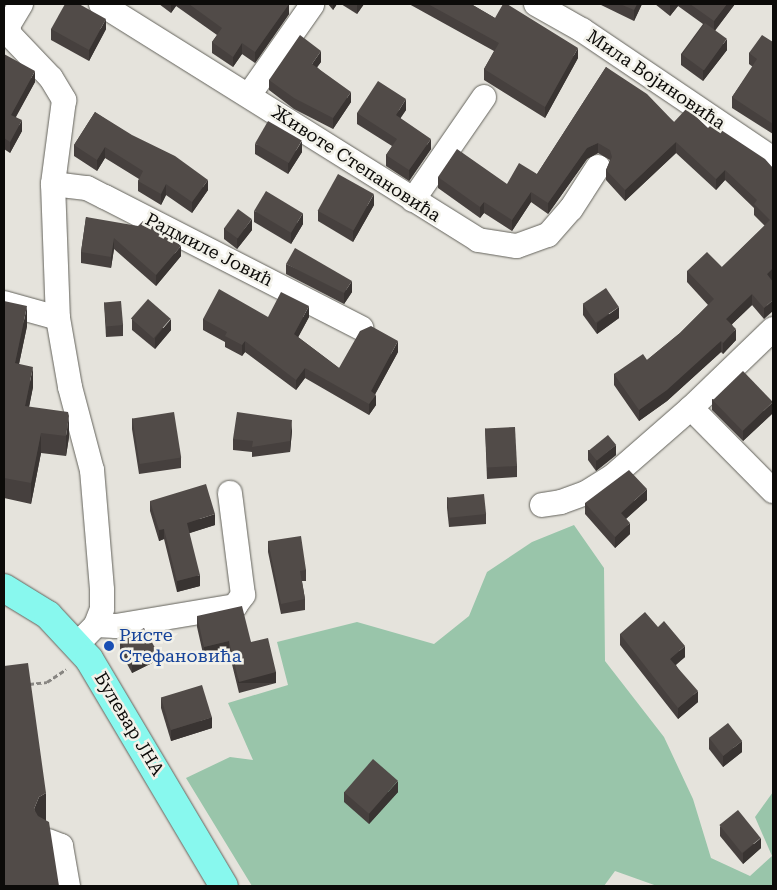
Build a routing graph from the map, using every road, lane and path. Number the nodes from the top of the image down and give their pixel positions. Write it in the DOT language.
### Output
graph roads {
  1 [pos="21,4"];
  2 [pos="101,4"];
  3 [pos="536,4"];
  4 [pos="312,5"];
  5 [pos="6,25"];
  6 [pos="249,95"];
  7 [pos="484,97"];
  8 [pos="773,159"];
  9 [pos="598,167"];
  10 [pos="53,184"];
  11 [pos="413,200"];
  12 [pos="4,303"];
  13 [pos="58,318"];
  14 [pos="361,328"];
  15 [pos="773,329"];
  16 [pos="691,408"];
  17 [pos="773,491"];
  18 [pos="230,493"];
  19 [pos="542,505"];
  20 [pos="4,588"];
  21 [pos="96,625"];
  22 [pos="74,655"];
  23 [pos="24,684"];
  24 [pos="48,841"];
  25 [pos="68,886"];
  26 [pos="224,886"];
  1 -- 5 [label="street"];
  2 -- 6 [label="street, Животе Степановића"];
  3 -- 8 [label="street, Мила Војиновића"];
  4 -- 6 [label="street"];
  5 -- 10 [label="street"];
  6 -- 11 [label="street, Животе Степановића"];
  7 -- 11 [label="street"];
  9 -- 11 [label="street, Животе Степановића"];
  10 -- 13 [label="street"];
  10 -- 14 [label="street, Радмиле Јовић"];
  12 -- 13 [label="street"];
  13 -- 21 [label="street"];
  15 -- 16 [label="street"];
  16 -- 17 [label="street"];
  16 -- 19 [label="street"];
  18 -- 21 [label="street"];
  20 -- 22 [label="main road, Булевар ЈНА"];
  21 -- 22 [label="street"];
  22 -- 23 [label="path"];
  22 -- 26 [label="main road, Булевар ЈНА"];
  24 -- 25 [label="street"];
}
